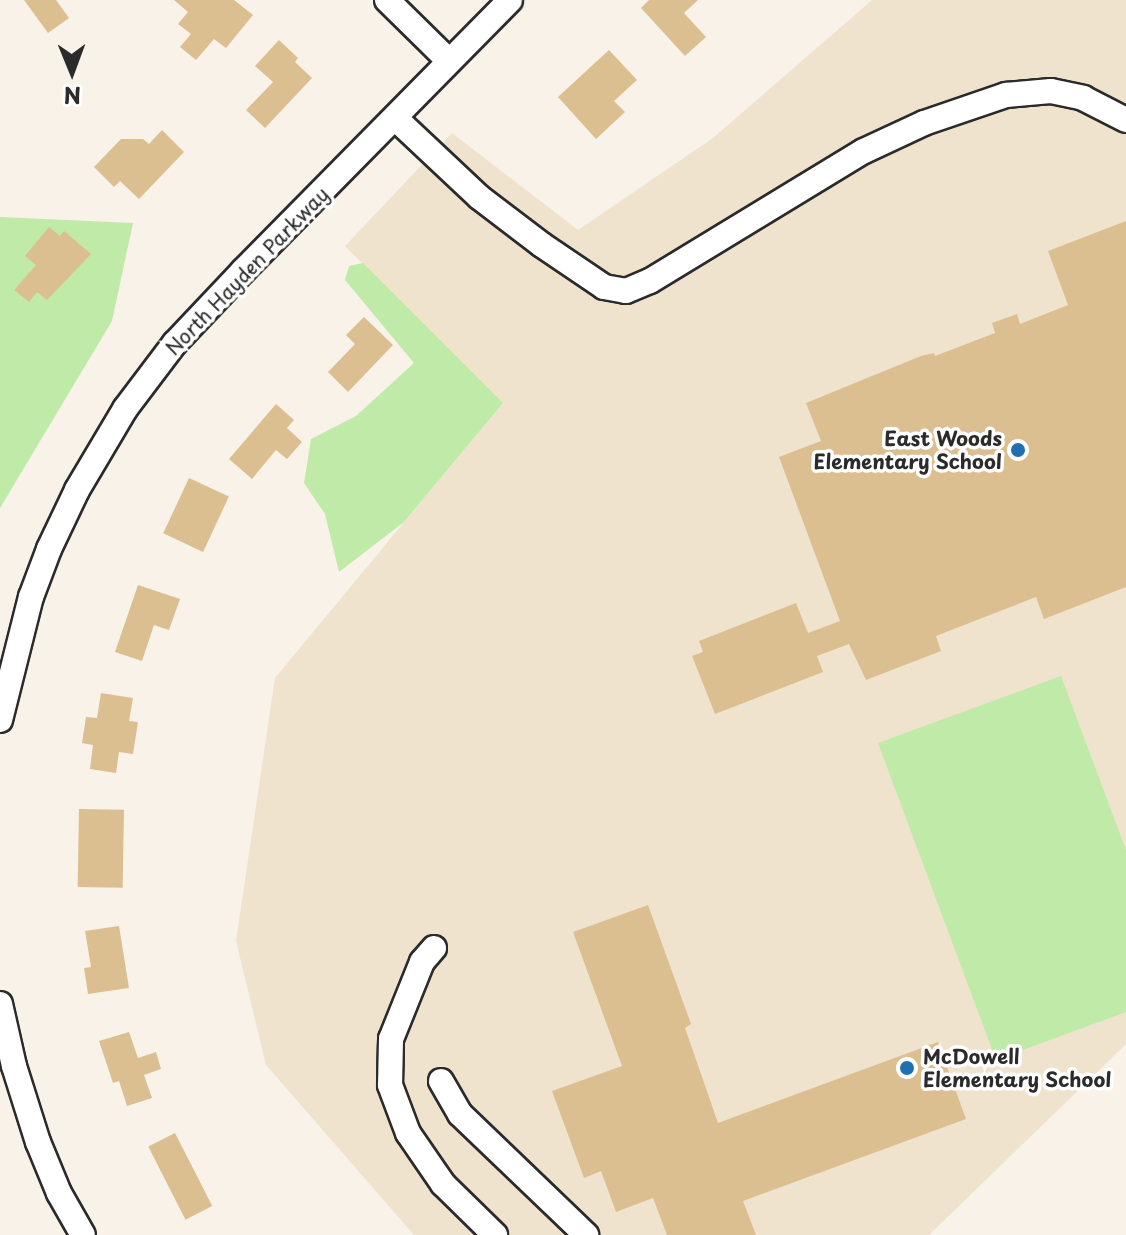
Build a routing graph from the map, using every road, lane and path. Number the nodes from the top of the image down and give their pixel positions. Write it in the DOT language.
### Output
graph roads {
  1 [pos="387,0"];
  2 [pos="510,0"];
  3 [pos="449,61"];
  4 [pos="395,118"];
  5 [pos="1126,120"];
  6 [pos="0,720"];
  7 [pos="434,948"];
  8 [pos="0,1004"];
  9 [pos="441,1081"];
  10 [pos="83,1235"];
  11 [pos="495,1235"];
  12 [pos="586,1235"];
  1 -- 3 [label="street"];
  2 -- 3 [label="street, North Hayden Parkway"];
  3 -- 4 [label="street, North Hayden Parkway"];
  4 -- 5 [label="street"];
  4 -- 6 [label="street, North Hayden Parkway"];
  7 -- 11 [label="street"];
  8 -- 10 [label="street"];
  9 -- 12 [label="street"];
}
